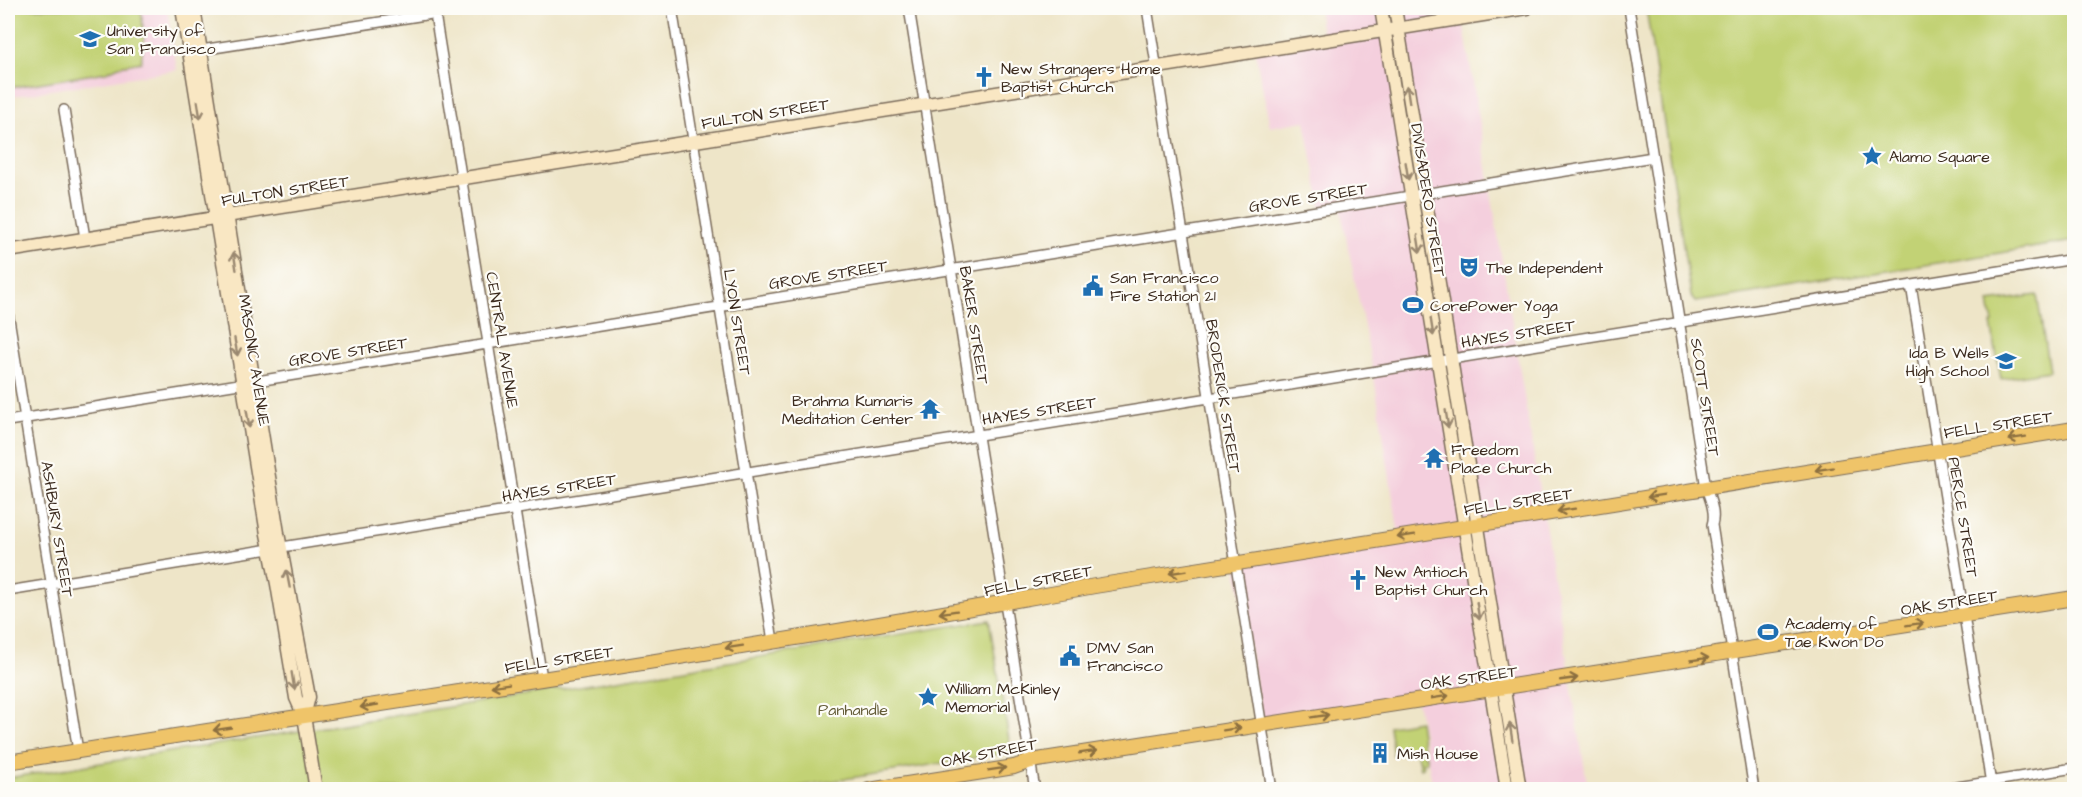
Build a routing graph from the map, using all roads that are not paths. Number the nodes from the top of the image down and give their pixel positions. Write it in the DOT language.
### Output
graph roads {
  1 [pos="182,8"];
  2 [pos="194,8"];
  3 [pos="470,8"];
  4 [pos="672,8"];
  5 [pos="909,8"];
  6 [pos="1146,8"];
  7 [pos="1381,8"];
  8 [pos="1395,8"];
  9 [pos="1527,8"];
  10 [pos="1629,8"];
  11 [pos="435,10"];
  12 [pos="1398,28"];
  13 [pos="1385,30"];
  14 [pos="201,50"];
  15 [pos="1156,67"];
  16 [pos="924,104"];
  17 [pos="64,110"];
  18 [pos="694,141"];
  19 [pos="1653,157"];
  20 [pos="461,178"];
  21 [pos="1424,194"];
  22 [pos="1411,195"];
  23 [pos="221,217"];
  24 [pos="1183,232"];
  25 [pos="85,238"];
  26 [pos="8,251"];
  27 [pos="2074,259"];
  28 [pos="951,269"];
  29 [pos="1911,285"];
  30 [pos="720,306"];
  31 [pos="8,312"];
  32 [pos="1679,322"];
  33 [pos="488,344"];
  34 [pos="1451,359"];
  35 [pos="1438,361"];
  36 [pos="248,382"];
  37 [pos="1209,398"];
  38 [pos="24,418"];
  39 [pos="8,421"];
  40 [pos="2074,429"];
  41 [pos="978,435"];
  42 [pos="1938,450"];
  43 [pos="746,472"];
  44 [pos="1706,488"];
  45 [pos="515,509"];
  46 [pos="1471,525"];
  47 [pos="275,547"];
  48 [pos="1236,563"];
  49 [pos="51,584"];
  50 [pos="8,591"];
  51 [pos="2074,598"];
  52 [pos="1005,602"];
  53 [pos="1964,616"];
  54 [pos="773,641"];
  55 [pos="1732,653"];
  56 [pos="542,678"];
  57 [pos="1497,689"];
  58 [pos="304,716"];
  59 [pos="1262,725"];
  60 [pos="78,751"];
  61 [pos="1031,761"];
  62 [pos="8,762"];
  63 [pos="2074,768"];
  64 [pos="1991,785"];
  65 [pos="316,789"];
  66 [pos="869,789"];
  67 [pos="1035,789"];
  68 [pos="1272,789"];
  69 [pos="1507,789"];
  70 [pos="1520,789"];
  71 [pos="1754,789"];
  72 [pos="1940,789"];
  1 -- 23 [label="main road, MASONIC AVENUE, one-way"];
  2 -- 14 [label="main road, MASONIC AVENUE"];
  3 -- 11 [label="street"];
  4 -- 18 [label="street, LYON STREET"];
  5 -- 16 [label="street, BAKER STREET"];
  6 -- 15 [label="street, BRODERICK STREET"];
  7 -- 13 [label="main road, DIVISADERO STREET"];
  8 -- 12 [label="main road, DIVISADERO STREET"];
  9 -- 12 [label="main road, FULTON STREET"];
  10 -- 19 [label="street, SCOTT STREET"];
  11 -- 14 [label="street"];
  11 -- 20 [label="street, CENTRAL AVENUE"];
  12 -- 13 [label="main road, FULTON STREET"];
  21 -- 12 [label="main road, DIVISADERO STREET, one-way"];
  13 -- 15 [label="main road, FULTON STREET"];
  13 -- 22 [label="main road, DIVISADERO STREET, one-way"];
  14 -- 23 [label="main road, MASONIC AVENUE"];
  15 -- 16 [label="main road, FULTON STREET"];
  15 -- 24 [label="street, BRODERICK STREET"];
  16 -- 18 [label="main road, FULTON STREET"];
  16 -- 28 [label="street, BAKER STREET"];
  17 -- 25 [label="street"];
  18 -- 20 [label="main road, FULTON STREET"];
  18 -- 30 [label="street, LYON STREET"];
  19 -- 21 [label="street, GROVE STREET"];
  19 -- 32 [label="street, SCOTT STREET"];
  20 -- 23 [label="main road, FULTON STREET"];
  20 -- 33 [label="street, CENTRAL AVENUE"];
  21 -- 22 [label="street, GROVE STREET"];
  21 -- 34 [label="main road, DIVISADERO STREET"];
  22 -- 24 [label="street, GROVE STREET"];
  22 -- 35 [label="main road, DIVISADERO STREET, one-way"];
  23 -- 25 [label="main road, FULTON STREET"];
  23 -- 36 [label="main road, MASONIC AVENUE"];
  24 -- 28 [label="street, GROVE STREET"];
  24 -- 37 [label="street, BRODERICK STREET"];
  25 -- 26 [label="main road, FULTON STREET"];
  27 -- 29 [label="street, HAYES STREET"];
  28 -- 30 [label="street, GROVE STREET"];
  28 -- 41 [label="street, BAKER STREET"];
  29 -- 32 [label="street, HAYES STREET"];
  29 -- 42 [label="street, PIERCE STREET"];
  30 -- 33 [label="street, GROVE STREET"];
  30 -- 43 [label="street, LYON STREET"];
  31 -- 38 [label="street, ASHBURY STREET"];
  32 -- 34 [label="street, HAYES STREET"];
  32 -- 44 [label="street, SCOTT STREET"];
  33 -- 36 [label="street, GROVE STREET"];
  33 -- 45 [label="street, CENTRAL AVENUE"];
  34 -- 35 [label="street, HAYES STREET"];
  34 -- 46 [label="main road, DIVISADERO STREET"];
  35 -- 37 [label="street, HAYES STREET"];
  35 -- 46 [label="main road, DIVISADERO STREET, one-way"];
  36 -- 38 [label="street, GROVE STREET"];
  36 -- 47 [label="main road, MASONIC AVENUE"];
  37 -- 41 [label="street, HAYES STREET"];
  37 -- 48 [label="street, BRODERICK STREET"];
  38 -- 39 [label="street, GROVE STREET"];
  38 -- 49 [label="street, ASHBURY STREET"];
  40 -- 42 [label="main road, FELL STREET, one-way"];
  41 -- 43 [label="street, HAYES STREET"];
  41 -- 52 [label="street, BAKER STREET"];
  42 -- 44 [label="main road, FELL STREET, one-way"];
  42 -- 53 [label="street, PIERCE STREET"];
  43 -- 45 [label="street, HAYES STREET"];
  43 -- 54 [label="street, LYON STREET"];
  44 -- 46 [label="main road, FELL STREET, one-way"];
  44 -- 55 [label="street, SCOTT STREET"];
  45 -- 47 [label="street, HAYES STREET"];
  45 -- 56 [label="street, CENTRAL AVENUE"];
  46 -- 48 [label="main road, FELL STREET, one-way"];
  46 -- 57 [label="main road, DIVISADERO STREET"];
  47 -- 49 [label="street, HAYES STREET"];
  47 -- 58 [label="main road, MASONIC AVENUE"];
  48 -- 52 [label="main road, FELL STREET, one-way"];
  48 -- 59 [label="street, BRODERICK STREET"];
  49 -- 50 [label="street, HAYES STREET"];
  49 -- 60 [label="street, ASHBURY STREET"];
  51 -- 53 [label="main road, OAK STREET"];
  52 -- 54 [label="main road, FELL STREET, one-way"];
  52 -- 61 [label="street, BAKER STREET"];
  55 -- 53 [label="main road, OAK STREET, one-way"];
  53 -- 64 [label="street, PIERCE STREET"];
  54 -- 56 [label="main road, FELL STREET, one-way"];
  57 -- 55 [label="main road, OAK STREET, one-way"];
  55 -- 71 [label="street, SCOTT STREET"];
  56 -- 58 [label="main road, FELL STREET, one-way"];
  59 -- 57 [label="main road, OAK STREET, one-way"];
  57 -- 69 [label="main road, DIVISADERO STREET"];
  70 -- 57 [label="main road, DIVISADERO STREET, one-way"];
  58 -- 60 [label="main road, FELL STREET, one-way"];
  58 -- 65 [label="main road, MASONIC AVENUE"];
  61 -- 59 [label="main road, OAK STREET, one-way"];
  59 -- 68 [label="street, BRODERICK STREET"];
  60 -- 62 [label="main road, FELL STREET"];
  66 -- 61 [label="main road, OAK STREET, one-way"];
  61 -- 67 [label="street, BAKER STREET"];
  63 -- 64 [label="street"];
  64 -- 72 [label="street"];
}
